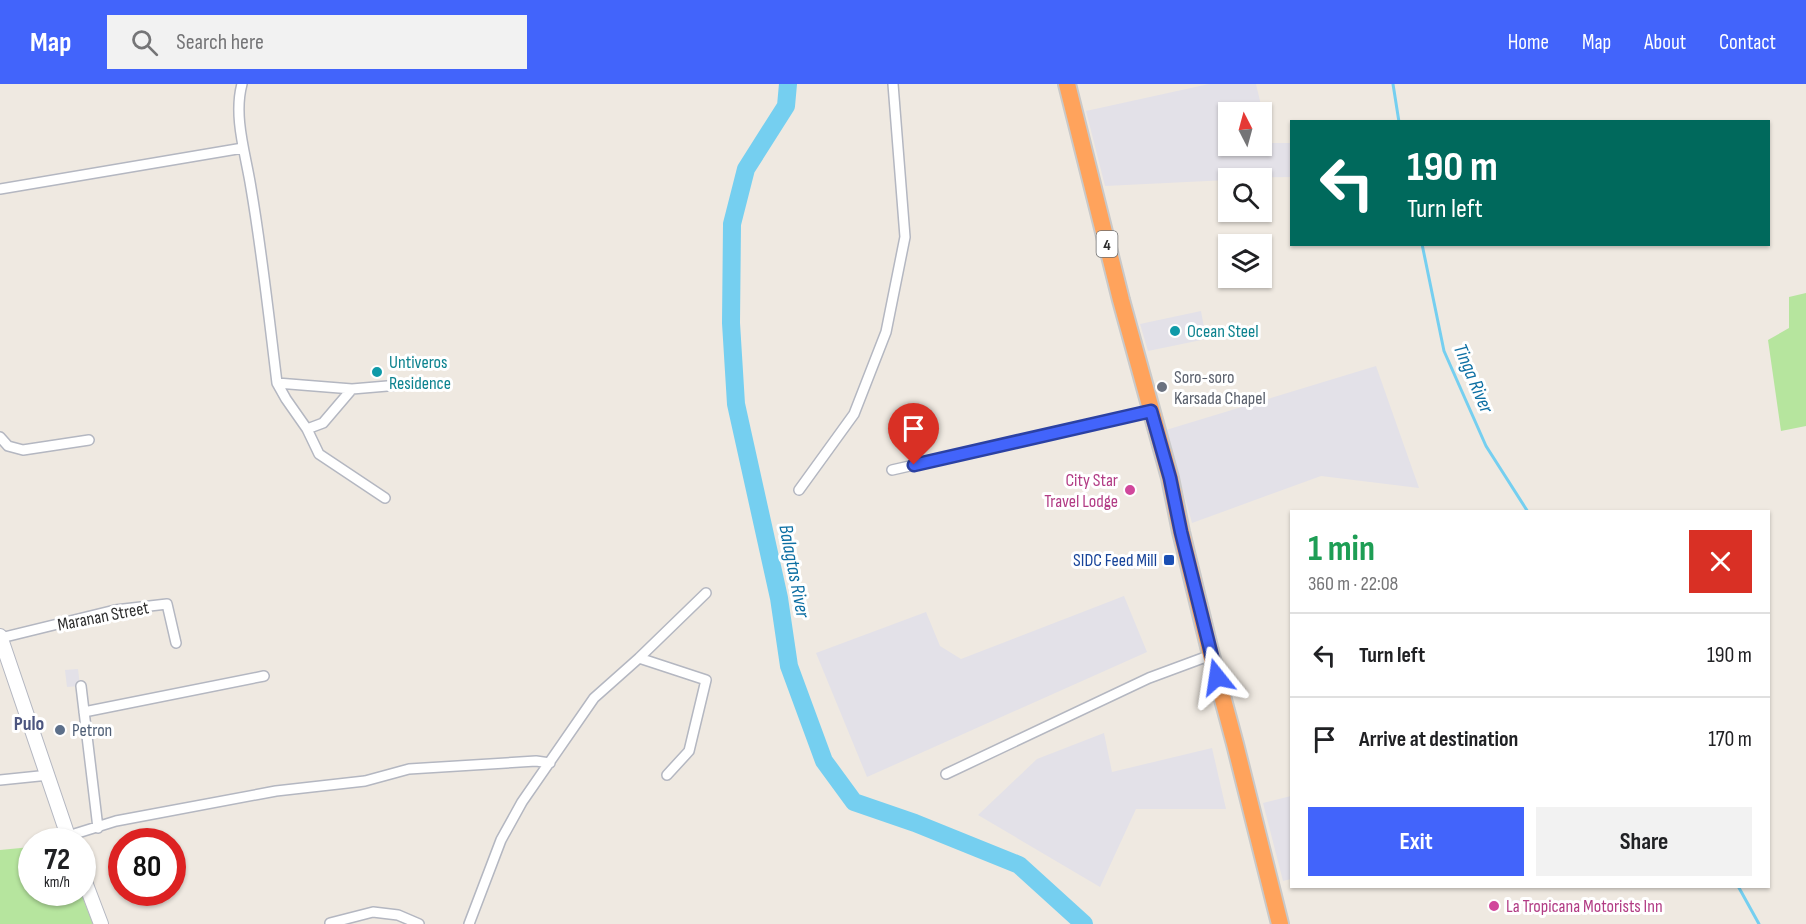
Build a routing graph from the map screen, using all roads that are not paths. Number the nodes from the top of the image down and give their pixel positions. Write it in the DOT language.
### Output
graph roads {
  1 [pos="242,84"];
  2 [pos="894,84"];
  3 [pos="1066,84"];
  4 [pos="243,148"];
  5 [pos="0,189"];
  6 [pos="277,383"];
  7 [pos="399,385"];
  8 [pos="352,389"];
  9 [pos="1151,411"];
  10 [pos="307,429"];
  11 [pos="0,437"];
  12 [pos="89,440"];
  13 [pos="892,470"];
  14 [pos="799,490"];
  15 [pos="385,498"];
  16 [pos="706,593"];
  17 [pos="0,637"];
  18 [pos="176,642"];
  19 [pos="1211,655"];
  20 [pos="639,658"];
  21 [pos="264,676"];
  22 [pos="81,686"];
  23 [pos="84,712"];
  24 [pos="550,763"];
  25 [pos="946,774"];
  26 [pos="49,775"];
  27 [pos="667,775"];
  28 [pos="0,780"];
  29 [pos="66,828"];
  30 [pos="98,828"];
  31 [pos="94,906"];
  32 [pos="330,923"];
  33 [pos="101,924"];
  34 [pos="419,924"];
  35 [pos="470,924"];
  36 [pos="1280,924"];
  1 -- 4 [label="street"];
  2 -- 14 [label="street"];
  3 -- 9 [label="highway, 4"];
  4 -- 5 [label="street"];
  4 -- 6 [label="street"];
  6 -- 8 [label="street"];
  6 -- 10 [label="street"];
  7 -- 8 [label="street"];
  8 -- 10 [label="street"];
  9 -- 13 [label="street"];
  9 -- 19 [label="highway, 4"];
  10 -- 15 [label="street"];
  11 -- 12 [label="street"];
  16 -- 20 [label="street"];
  17 -- 18 [label="street, Maranan Street"];
  17 -- 26 [label="main road"];
  19 -- 25 [label="street"];
  19 -- 36 [label="highway, 4"];
  20 -- 24 [label="street"];
  20 -- 27 [label="street"];
  21 -- 23 [label="street"];
  22 -- 23 [label="street"];
  23 -- 30 [label="street"];
  24 -- 30 [label="street"];
  24 -- 35 [label="street"];
  26 -- 28 [label="street"];
  26 -- 29 [label="main road"];
  31 -- 33 [label="main road"];
  32 -- 34 [label="street"];
}
